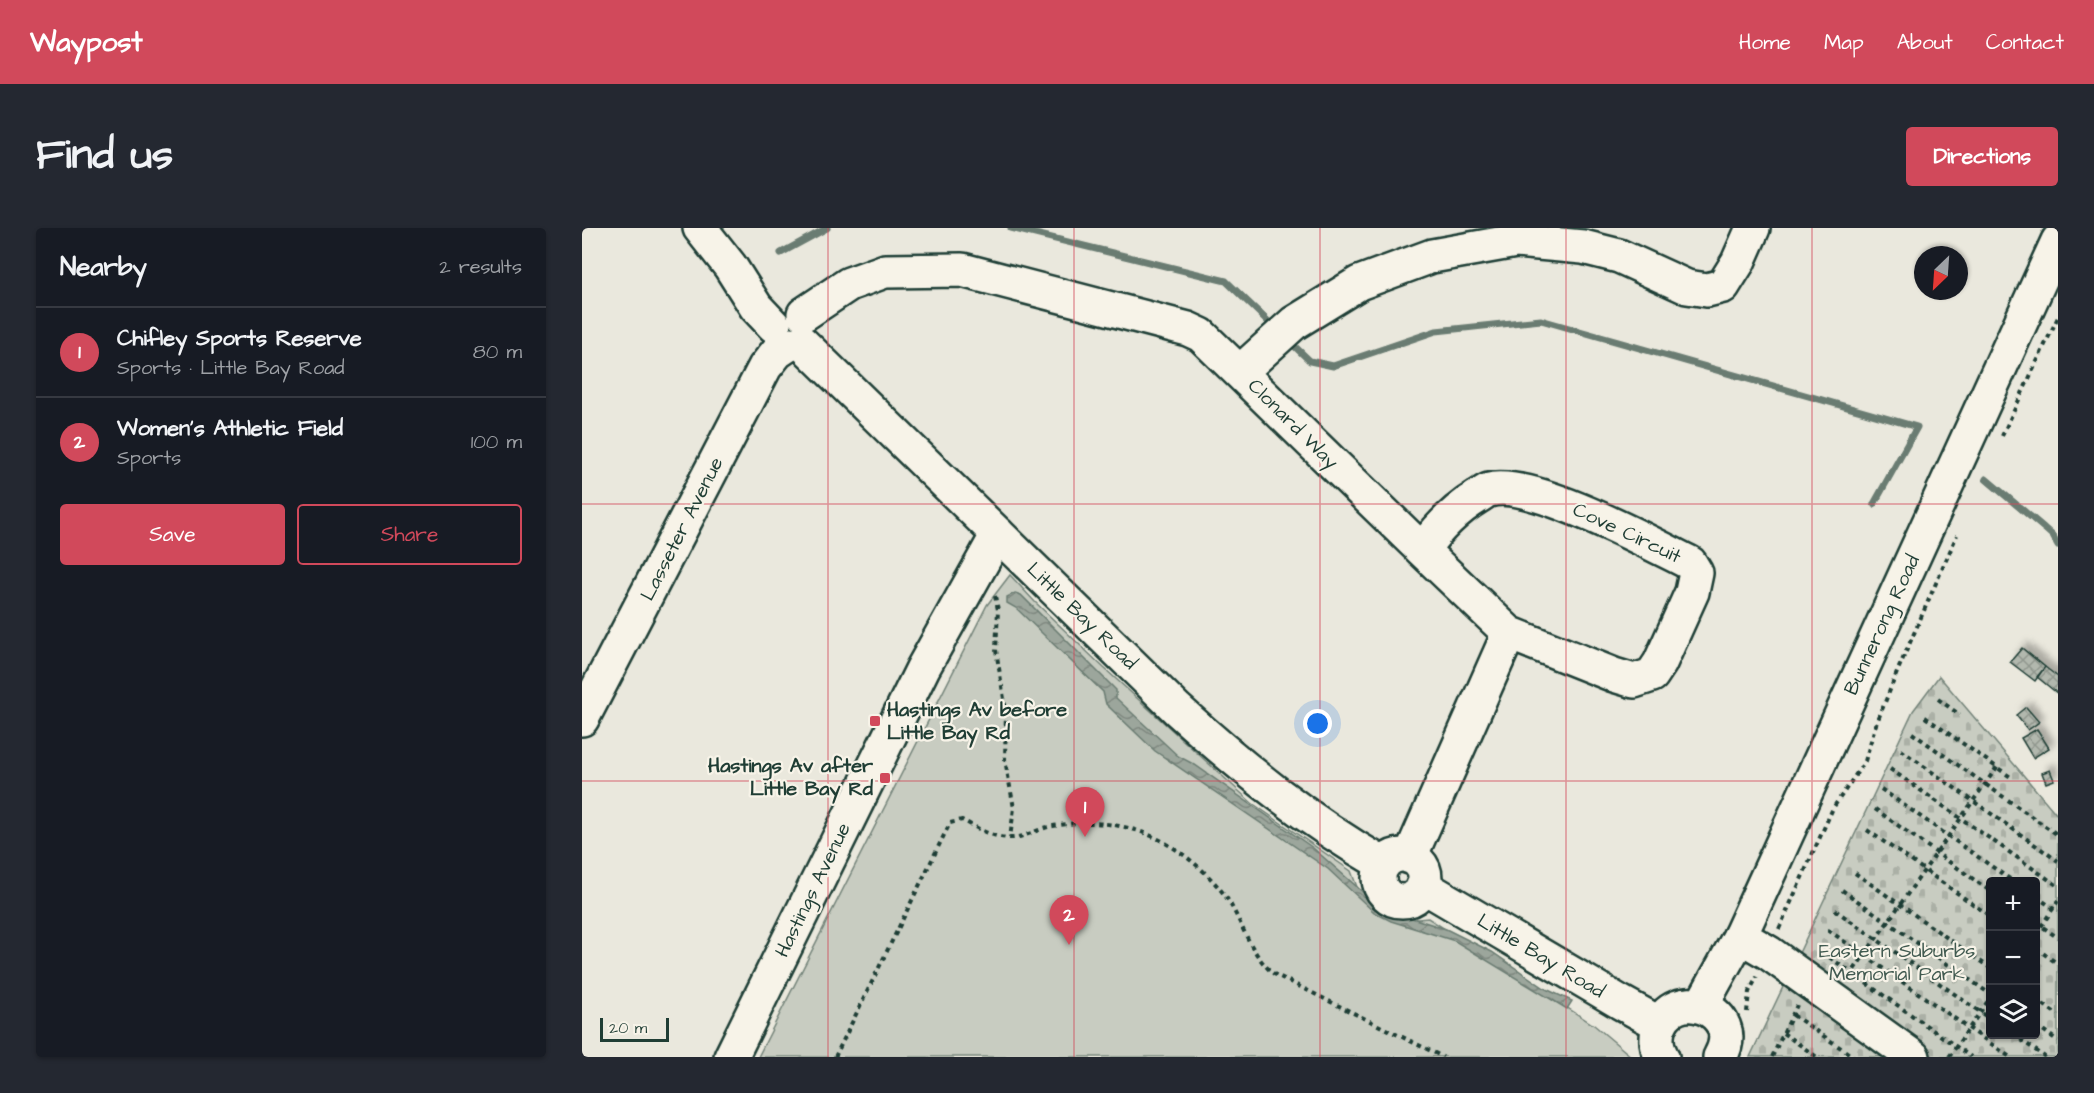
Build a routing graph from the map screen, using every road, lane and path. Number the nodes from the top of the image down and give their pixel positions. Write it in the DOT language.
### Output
graph roads {
  1 [pos="700,228"];
  2 [pos="724,228"];
  3 [pos="1753,228"];
  4 [pos="1516,234"];
  5 [pos="2058,241"];
  6 [pos="2058,317"];
  7 [pos="789,328"];
  8 [pos="1240,372"];
  9 [pos="1999,442"];
  10 [pos="1960,527"];
  11 [pos="998,534"];
  12 [pos="1422,550"];
  13 [pos="995,591"];
  14 [pos="1509,633"];
  15 [pos="582,689"];
  16 [pos="1938,699"];
  17 [pos="1960,715"];
  18 [pos="1925,717"];
  19 [pos="582,719"];
  20 [pos="1912,734"];
  21 [pos="1901,750"];
  22 [pos="1997,767"];
  23 [pos="1890,769"];
  24 [pos="2012,778"];
  25 [pos="1985,784"];
  26 [pos="1881,789"];
  27 [pos="1973,801"];
  28 [pos="1875,809"];
  29 [pos="1961,818"];
  30 [pos="1867,830"];
  31 [pos="2058,835"];
  32 [pos="1949,836"];
  33 [pos="1010,838"];
  34 [pos="1937,853"];
  35 [pos="2058,861"];
  36 [pos="1386,868"];
  37 [pos="1924,870"];
  38 [pos="1855,873"];
  39 [pos="2007,877"];
  40 [pos="2058,886"];
  41 [pos="1986,888"];
  42 [pos="1842,890"];
  43 [pos="1420,899"];
  44 [pos="2040,899"];
  45 [pos="2058,901"];
  46 [pos="1900,905"];
  47 [pos="2053,908"];
  48 [pos="1835,910"];
  49 [pos="2058,912"];
  50 [pos="1986,913"];
  51 [pos="1888,922"];
  52 [pos="2041,926"];
  53 [pos="1828,930"];
  54 [pos="2038,931"];
  55 [pos="1740,936"];
  56 [pos="2058,938"];
  57 [pos="1876,939"];
  58 [pos="2040,951"];
  59 [pos="1822,952"];
  60 [pos="1769,953"];
  61 [pos="1864,956"];
  62 [pos="2058,964"];
  63 [pos="1986,965"];
  64 [pos="1852,973"];
  65 [pos="1847,981"];
  66 [pos="1986,993"];
  67 [pos="2040,1002"];
  68 [pos="1986,1003"];
  69 [pos="1701,1006"];
  70 [pos="1981,1012"];
  71 [pos="1792,1014"];
  72 [pos="2058,1015"];
  73 [pos="1986,1016"];
  74 [pos="1749,1020"];
  75 [pos="1660,1024"];
  76 [pos="2040,1028"];
  77 [pos="1969,1029"];
  78 [pos="1783,1033"];
  79 [pos="2019,1039"];
  80 [pos="2058,1041"];
  81 [pos="1957,1047"];
  82 [pos="1774,1053"];
  83 [pos="731,1057"];
  84 [pos="835,1057"];
  85 [pos="1443,1057"];
  86 [pos="1662,1057"];
  87 [pos="1720,1057"];
  88 [pos="1780,1057"];
  89 [pos="1817,1057"];
  90 [pos="1854,1057"];
  91 [pos="1913,1057"];
  92 [pos="1949,1057"];
  93 [pos="1971,1057"];
  94 [pos="2010,1057"];
  95 [pos="2045,1057"];
  1 -- 7 [label="street, Little Bay Road"];
  2 -- 7 [label="street, Little Bay Road"];
  3 -- 4 [label="street"];
  4 -- 8 [label="street"];
  5 -- 55 [label="street, Bunnerong Road"];
  6 -- 9 [label="path"];
  7 -- 8 [label="street, Clonard Way"];
  7 -- 11 [label="street, Little Bay Road"];
  7 -- 15 [label="street, Lasseter Avenue"];
  7 -- 19 [label="street, Lasseter Avenue"];
  8 -- 12 [label="street, Clonard Way"];
  10 -- 60 [label="path"];
  11 -- 36 [label="street, Little Bay Road"];
  11 -- 83 [label="street, Hastings Avenue"];
  12 -- 14 [label="street, Clonard Way"];
  12 -- 14 [label="street, Cove Circuit"];
  13 -- 33 [label="path"];
  14 -- 36 [label="street"];
  16 -- 17 [label="path"];
  18 -- 22 [label="path"];
  20 -- 25 [label="path"];
  21 -- 27 [label="path"];
  22 -- 24 [label="path"];
  22 -- 25 [label="path"];
  23 -- 29 [label="path"];
  25 -- 27 [label="path"];
  25 -- 31 [label="path"];
  26 -- 32 [label="path"];
  27 -- 29 [label="path"];
  27 -- 35 [label="path"];
  28 -- 34 [label="path"];
  29 -- 32 [label="path"];
  29 -- 40 [label="path"];
  30 -- 37 [label="path"];
  32 -- 34 [label="path"];
  32 -- 39 [label="path"];
  33 -- 84 [label="path"];
  33 -- 85 [label="path"];
  34 -- 37 [label="path"];
  34 -- 41 [label="path"];
  36 -- 43 [label="street"];
  36 -- 43 [label="path"];
  37 -- 46 [label="path"];
  37 -- 50 [label="path"];
  38 -- 46 [label="path"];
  42 -- 51 [label="path"];
  43 -- 75 [label="street, Little Bay Road"];
  44 -- 47 [label="path"];
  45 -- 47 [label="path"];
  46 -- 51 [label="path"];
  46 -- 63 [label="path"];
  47 -- 49 [label="path"];
  47 -- 52 [label="path"];
  48 -- 57 [label="path"];
  51 -- 57 [label="path"];
  51 -- 66 [label="path"];
  52 -- 54 [label="path"];
  52 -- 56 [label="path"];
  53 -- 61 [label="path"];
  55 -- 60 [label="street"];
  55 -- 69 [label="street, Bunnerong Road"];
  57 -- 61 [label="path"];
  57 -- 70 [label="path"];
  58 -- 62 [label="path"];
  59 -- 64 [label="path"];
  60 -- 74 [label="path"];
  60 -- 91 [label="street"];
  61 -- 64 [label="path"];
  61 -- 77 [label="path"];
  64 -- 65 [label="path"];
  64 -- 81 [label="path"];
  67 -- 72 [label="path"];
  68 -- 70 [label="path"];
  69 -- 75 [label="street"];
  69 -- 87 [label="street"];
  70 -- 73 [label="path"];
  70 -- 77 [label="path"];
  71 -- 90 [label="path"];
  75 -- 86 [label="street"];
  76 -- 80 [label="path"];
  77 -- 81 [label="path"];
  77 -- 94 [label="path"];
  78 -- 89 [label="path"];
  79 -- 95 [label="path"];
  81 -- 92 [label="path"];
  81 -- 93 [label="path"];
  82 -- 88 [label="path"];
}
